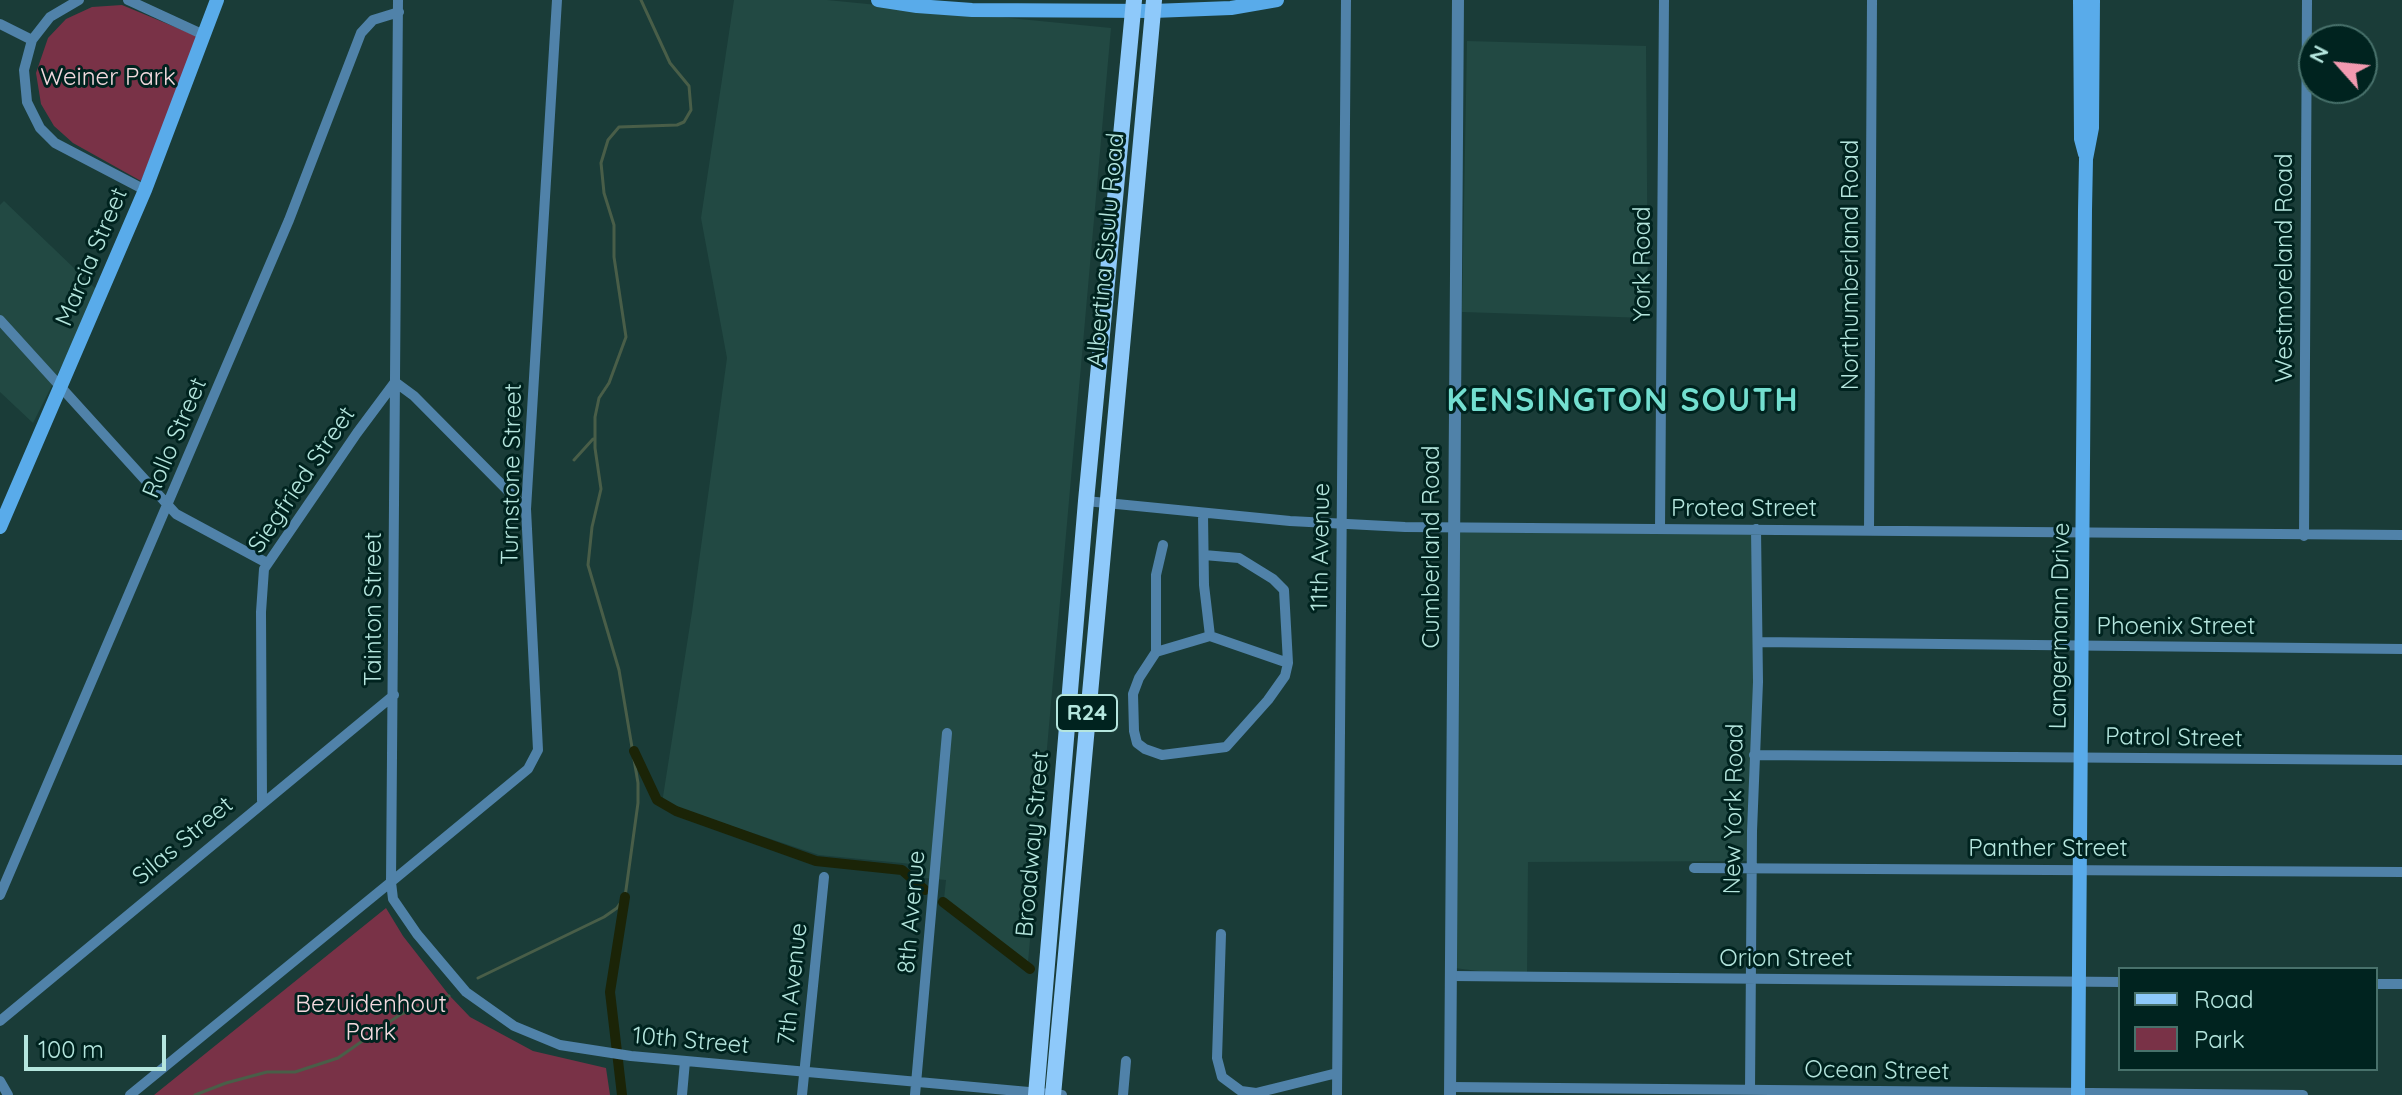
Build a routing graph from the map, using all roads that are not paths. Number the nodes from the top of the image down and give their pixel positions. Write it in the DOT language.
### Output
graph roads {
  1 [pos="79,0"];
  2 [pos="128,0"];
  3 [pos="217,0"];
  4 [pos="398,0"];
  5 [pos="557,0"];
  6 [pos="878,0"];
  7 [pos="1277,0"];
  8 [pos="1346,0"];
  9 [pos="1458,0"];
  10 [pos="1664,0"];
  11 [pos="1872,0"];
  12 [pos="2080,0"];
  13 [pos="2093,0"];
  14 [pos="2307,0"];
  15 [pos="1134,5"];
  16 [pos="1154,6"];
  17 [pos="399,12"];
  18 [pos="0,24"];
  19 [pos="204,35"];
  20 [pos="32,40"];
  21 [pos="2086,159"];
  22 [pos="145,190"];
  23 [pos="0,320"];
  24 [pos="395,382"];
  25 [pos="61,385"];
  26 [pos="1086,501"];
  27 [pos="1106,504"];
  28 [pos="168,506"];
  29 [pos="526,509"];
  30 [pos="1203,514"];
  31 [pos="1341,524"];
  32 [pos="1453,526"];
  33 [pos="0,527"];
  34 [pos="1660,529"];
  35 [pos="1756,529"];
  36 [pos="1869,530"];
  37 [pos="2083,532"];
  38 [pos="2402,535"];
  39 [pos="2304,536"];
  40 [pos="1163,545"];
  41 [pos="1204,555"];
  42 [pos="267,563"];
  43 [pos="1210,636"];
  44 [pos="1758,642"];
  45 [pos="2082,647"];
  46 [pos="2402,649"];
  47 [pos="1156,652"];
  48 [pos="1288,663"];
  49 [pos="394,695"];
  50 [pos="947,733"];
  51 [pos="1754,755"];
  52 [pos="2080,757"];
  53 [pos="2402,760"];
  54 [pos="262,801"];
  55 [pos="1752,867"];
  56 [pos="1694,868"];
  57 [pos="2079,869"];
  58 [pos="2402,872"];
  59 [pos="824,877"];
  60 [pos="391,882"];
  61 [pos="0,895"];
  62 [pos="1221,934"];
  63 [pos="1452,976"];
  64 [pos="1752,979"];
  65 [pos="2078,981"];
  66 [pos="2118,982"];
  67 [pos="2378,984"];
  68 [pos="2402,984"];
  69 [pos="0,1021"];
  70 [pos="685,1061"];
  71 [pos="1126,1061"];
  72 [pos="804,1072"];
  73 [pos="1337,1073"];
  74 [pos="0,1081"];
  75 [pos="916,1083"];
  76 [pos="1750,1090"];
  77 [pos="1450,1091"];
  78 [pos="1044,1094"];
  79 [pos="2078,1094"];
  80 [pos="8,1095"];
  81 [pos="130,1095"];
  82 [pos="682,1095"];
  83 [pos="802,1095"];
  84 [pos="915,1095"];
  85 [pos="1062,1095"];
  86 [pos="1123,1095"];
  87 [pos="1337,1095"];
  88 [pos="2303,1095"];
  1 -- 20 [label="street"];
  2 -- 19 [label="street"];
  3 -- 19 [label="main road, Marcia Street"];
  4 -- 17 [label="street, Tainton Street"];
  5 -- 29 [label="street, Turnstone Street"];
  6 -- 15 [label="main road"];
  7 -- 16 [label="main road"];
  8 -- 31 [label="street, 11th Avenue"];
  9 -- 32 [label="street, Cumberland Road"];
  10 -- 34 [label="street, York Road"];
  11 -- 36 [label="street, Northumberland Road"];
  12 -- 21 [label="main road, Langermann Drive"];
  13 -- 21 [label="main road, Langermann Drive"];
  14 -- 39 [label="street, Westmoreland Road"];
  15 -- 16 [label="main road"];
  15 -- 26 [label="main road, Albertina Sisulu Road / R24"];
  16 -- 27 [label="main road, Albertina Sisulu Road / R24"];
  17 -- 24 [label="street, Tainton Street"];
  17 -- 28 [label="street, Rollo Street"];
  18 -- 20 [label="street"];
  19 -- 22 [label="main road, Marcia Street"];
  20 -- 22 [label="street"];
  21 -- 37 [label="main road, Langermann Drive"];
  22 -- 25 [label="main road, Marcia Street"];
  23 -- 25 [label="street"];
  24 -- 29 [label="street"];
  24 -- 42 [label="street, Siegfried Street"];
  24 -- 49 [label="street, Tainton Street"];
  25 -- 28 [label="street"];
  25 -- 33 [label="main road, Marcia Street"];
  26 -- 27 [label="street, Protea Street"];
  26 -- 78 [label="main road, Broadway Street / R24"];
  27 -- 30 [label="street, Protea Street"];
  27 -- 78 [label="main road, Broadway Street / R24"];
  28 -- 42 [label="street"];
  28 -- 61 [label="street, Rollo Street"];
  29 -- 60 [label="street, Turnstone Street"];
  30 -- 31 [label="street, Protea Street"];
  30 -- 41 [label="street"];
  31 -- 32 [label="street, Protea Street"];
  31 -- 73 [label="street, 11th Avenue"];
  32 -- 34 [label="street, Protea Street"];
  32 -- 63 [label="street, Cumberland Road"];
  34 -- 35 [label="street, Protea Street"];
  35 -- 36 [label="street, Protea Street"];
  35 -- 44 [label="street, New York Road"];
  36 -- 37 [label="street, Protea Street"];
  37 -- 39 [label="street, Protea Street"];
  37 -- 45 [label="main road, Langermann Drive"];
  38 -- 39 [label="street, Protea Street"];
  40 -- 47 [label="street"];
  41 -- 43 [label="street"];
  41 -- 48 [label="street"];
  42 -- 54 [label="street, Siegfried Street"];
  43 -- 47 [label="street"];
  43 -- 48 [label="street"];
  44 -- 45 [label="street, Phoenix Street"];
  44 -- 51 [label="street, New York Road"];
  45 -- 46 [label="street, Phoenix Street"];
  45 -- 52 [label="main road, Langermann Drive"];
  47 -- 48 [label="street"];
  49 -- 54 [label="street, Silas Street"];
  49 -- 60 [label="street, Tainton Street"];
  50 -- 75 [label="street, 8th Avenue"];
  51 -- 52 [label="street, Patrol Street"];
  51 -- 55 [label="street, New York Road"];
  52 -- 53 [label="street, Patrol Street"];
  52 -- 57 [label="main road, Langermann Drive"];
  54 -- 69 [label="street, Silas Street"];
  55 -- 56 [label="street, Panther Street"];
  55 -- 57 [label="street, Panther Street"];
  55 -- 64 [label="street, New York Road"];
  57 -- 58 [label="street, Panther Street"];
  57 -- 65 [label="main road, Langermann Drive"];
  59 -- 72 [label="street, 7th Avenue"];
  60 -- 70 [label="street, 10th Street"];
  60 -- 81 [label="street"];
  62 -- 73 [label="street"];
  63 -- 64 [label="street, Orion Street"];
  63 -- 77 [label="street, Cumberland Road"];
  64 -- 65 [label="street, Orion Street"];
  64 -- 76 [label="street, New York Road"];
  65 -- 66 [label="street, Orion Street"];
  65 -- 79 [label="main road, Langermann Drive"];
  67 -- 68 [label="street"];
  70 -- 72 [label="street, 10th Street"];
  70 -- 82 [label="street"];
  71 -- 86 [label="street"];
  72 -- 75 [label="street, 10th Street"];
  72 -- 83 [label="street, 7th Avenue"];
  73 -- 87 [label="street, 11th Avenue"];
  74 -- 80 [label="street"];
  75 -- 78 [label="street, 10th Street"];
  75 -- 84 [label="street, 8th Avenue"];
  76 -- 77 [label="street, Ocean Street"];
  76 -- 79 [label="street, Ocean Street"];
  78 -- 85 [label="street, 10th Street"];
  79 -- 88 [label="street, Ocean Street"];
}
